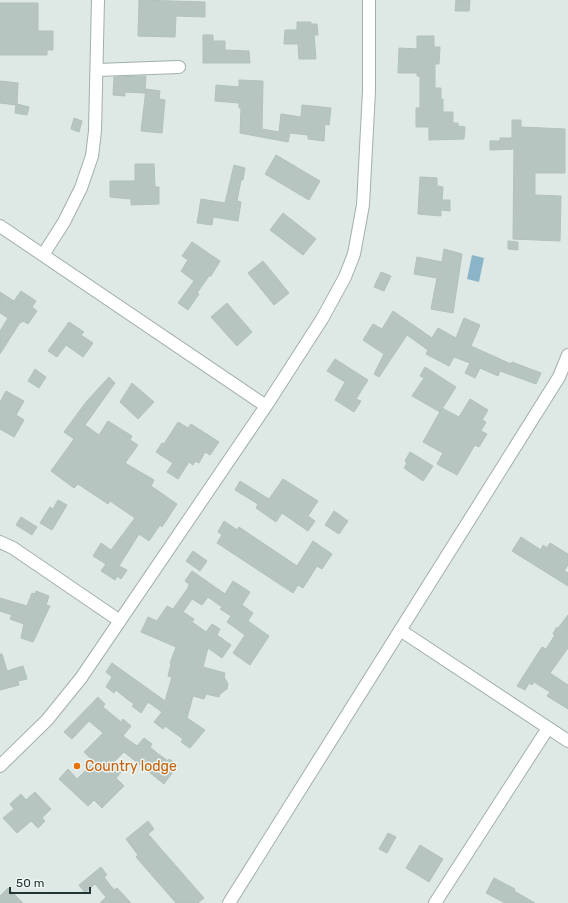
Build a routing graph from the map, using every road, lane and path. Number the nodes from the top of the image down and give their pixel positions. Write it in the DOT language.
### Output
graph roads {
  1 [pos="98,0"];
  2 [pos="369,0"];
  3 [pos="179,67"];
  4 [pos="97,70"];
  5 [pos="0,226"];
  6 [pos="43,255"];
  7 [pos="568,355"];
  8 [pos="266,406"];
  9 [pos="0,542"];
  10 [pos="120,621"];
  11 [pos="400,630"];
  12 [pos="548,728"];
  13 [pos="568,741"];
  14 [pos="0,766"];
  15 [pos="229,903"];
  16 [pos="435,903"];
  1 -- 4 [label="street"];
  2 -- 8 [label="street"];
  3 -- 4 [label="street"];
  4 -- 6 [label="street"];
  5 -- 6 [label="street"];
  6 -- 8 [label="street"];
  7 -- 11 [label="street"];
  8 -- 10 [label="street"];
  9 -- 10 [label="street"];
  10 -- 14 [label="street"];
  11 -- 12 [label="street"];
  11 -- 15 [label="street"];
  12 -- 13 [label="street"];
  12 -- 16 [label="street"];
}
